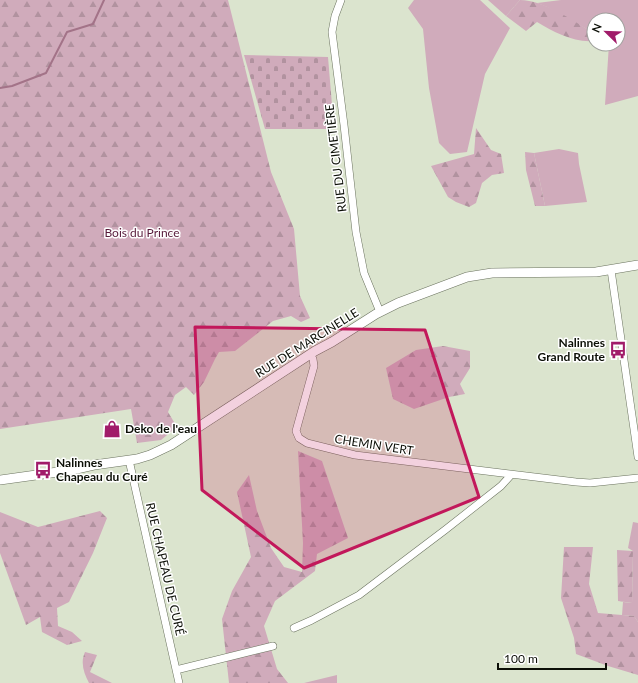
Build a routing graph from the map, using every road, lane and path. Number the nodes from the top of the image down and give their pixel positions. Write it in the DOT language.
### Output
graph roads {
  1 [pos="341,0"];
  2 [pos="638,265"];
  3 [pos="611,270"];
  4 [pos="380,312"];
  5 [pos="310,354"];
  6 [pos="638,457"];
  7 [pos="129,460"];
  8 [pos="511,475"];
  9 [pos="638,478"];
  10 [pos="0,480"];
  11 [pos="294,628"];
  12 [pos="273,646"];
  13 [pos="176,670"];
  14 [pos="179,683"];
  1 -- 4 [label="street, RUE DU CIMETIÈRE"];
  2 -- 3 [label="street, RUE DE MARCINELLE"];
  3 -- 4 [label="street, RUE DE MARCINELLE"];
  3 -- 6 [label="street"];
  4 -- 5 [label="street, RUE DE MARCINELLE"];
  5 -- 7 [label="street, RUE DE MARCINELLE"];
  5 -- 8 [label="street, CHEMIN VERT"];
  7 -- 10 [label="street, RUE DE MARCINELLE"];
  7 -- 13 [label="street, RUE CHAPEAU DE CURÉ"];
  8 -- 9 [label="street, CHEMIN VERT"];
  8 -- 11 [label="street"];
  12 -- 13 [label="street"];
  13 -- 14 [label="street, RUE CHAPEAU DE CURÉ"];
}
